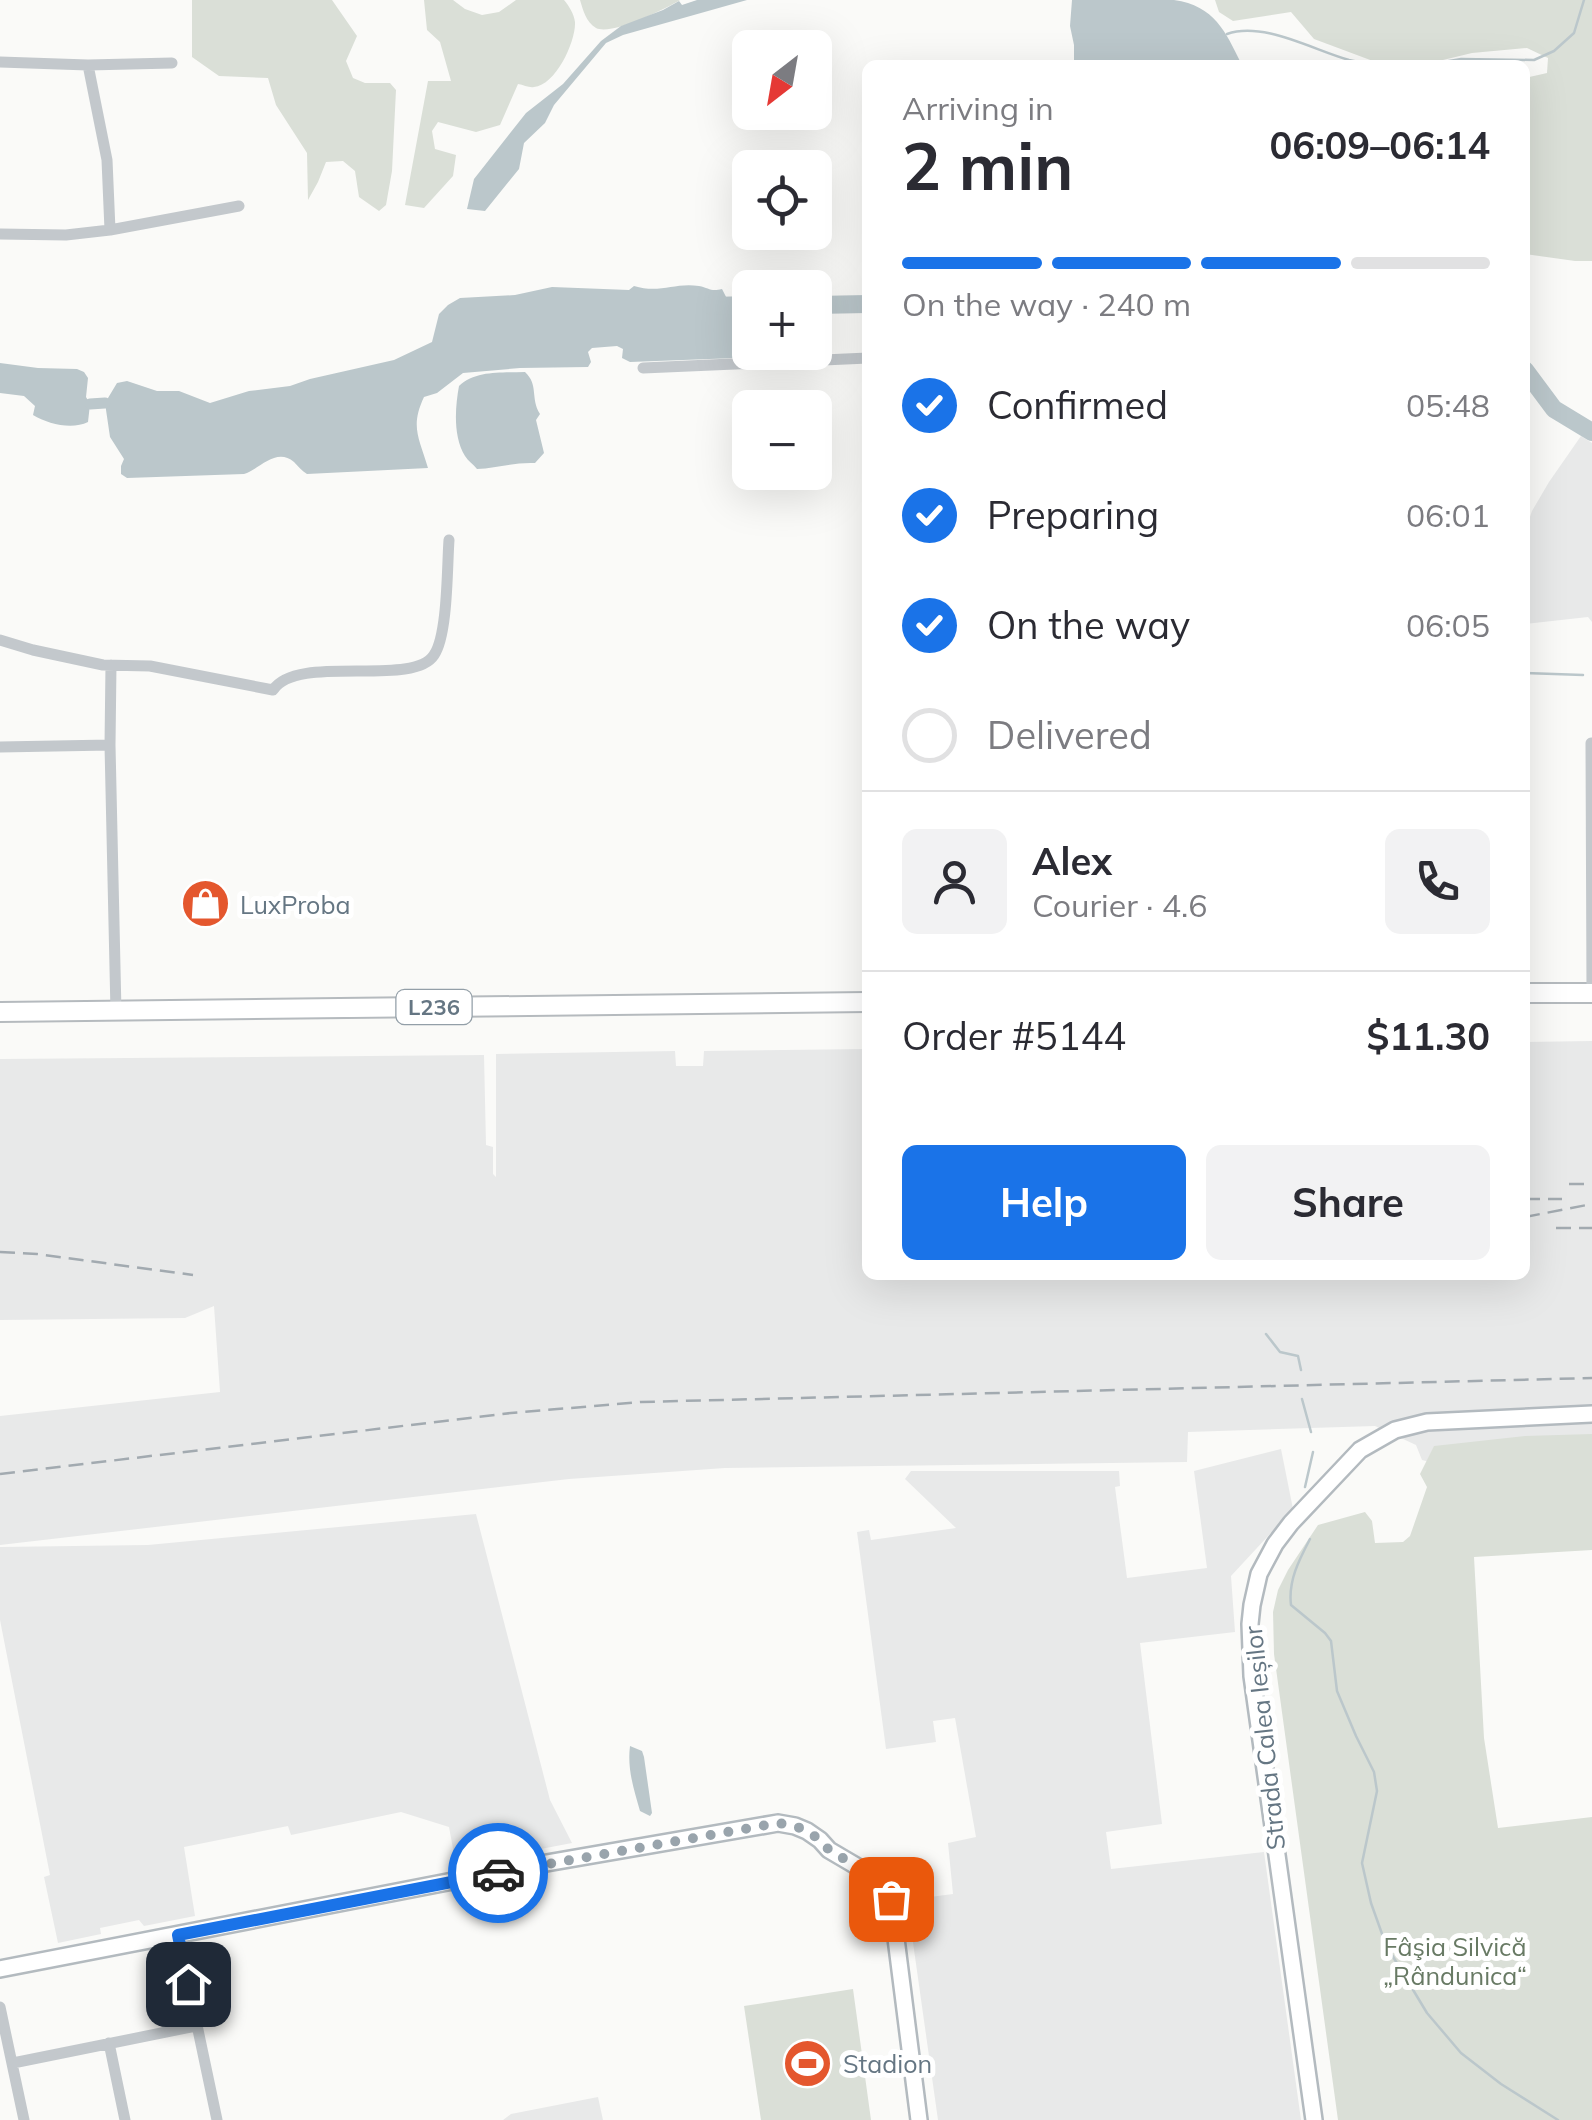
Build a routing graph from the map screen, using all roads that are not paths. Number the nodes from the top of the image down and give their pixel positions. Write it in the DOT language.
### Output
graph roads {
  1 [pos="0,62"];
  2 [pos="172,63"];
  3 [pos="88,64"];
  4 [pos="239,206"];
  5 [pos="110,230"];
  6 [pos="0,234"];
  7 [pos="862,358"];
  8 [pos="643,368"];
  9 [pos="449,540"];
  10 [pos="0,640"];
  11 [pos="111,665"];
  12 [pos="1591,743"];
  13 [pos="110,745"];
  14 [pos="0,748"];
  15 [pos="1592,992"];
  16 [pos="1530,993"];
  17 [pos="862,1002"];
  18 [pos="0,1012"];
  19 [pos="116,1012"];
  20 [pos="1592,1414"];
  21 [pos="178,1935"];
  22 [pos="0,1969"];
  23 [pos="0,2007"];
  24 [pos="196,2026"];
  25 [pos="110,2043"];
  26 [pos="13,2064"];
  27 [pos="24,2120"];
  28 [pos="124,2120"];
  29 [pos="217,2120"];
  30 [pos="919,2120"];
  31 [pos="1314,2120"];
  1 -- 3 [label="street"];
  2 -- 3 [label="street"];
  3 -- 5 [label="street"];
  4 -- 5 [label="street"];
  5 -- 6 [label="street"];
  7 -- 8 [label="street"];
  9 -- 11 [label="street"];
  10 -- 11 [label="street"];
  11 -- 13 [label="street"];
  12 -- 15 [label="street"];
  13 -- 14 [label="street"];
  13 -- 19 [label="street"];
  15 -- 16 [label="main road"];
  17 -- 19 [label="main road, L236"];
  18 -- 19 [label="main road, L236"];
  20 -- 31 [label="street, Strada Calea Ieșilor"];
  21 -- 22 [label="street"];
  21 -- 24 [label="street"];
  21 -- 30 [label="street"];
  23 -- 26 [label="street"];
  24 -- 25 [label="street"];
  24 -- 29 [label="street"];
  25 -- 26 [label="street"];
  25 -- 28 [label="street"];
  26 -- 27 [label="street"];
}
